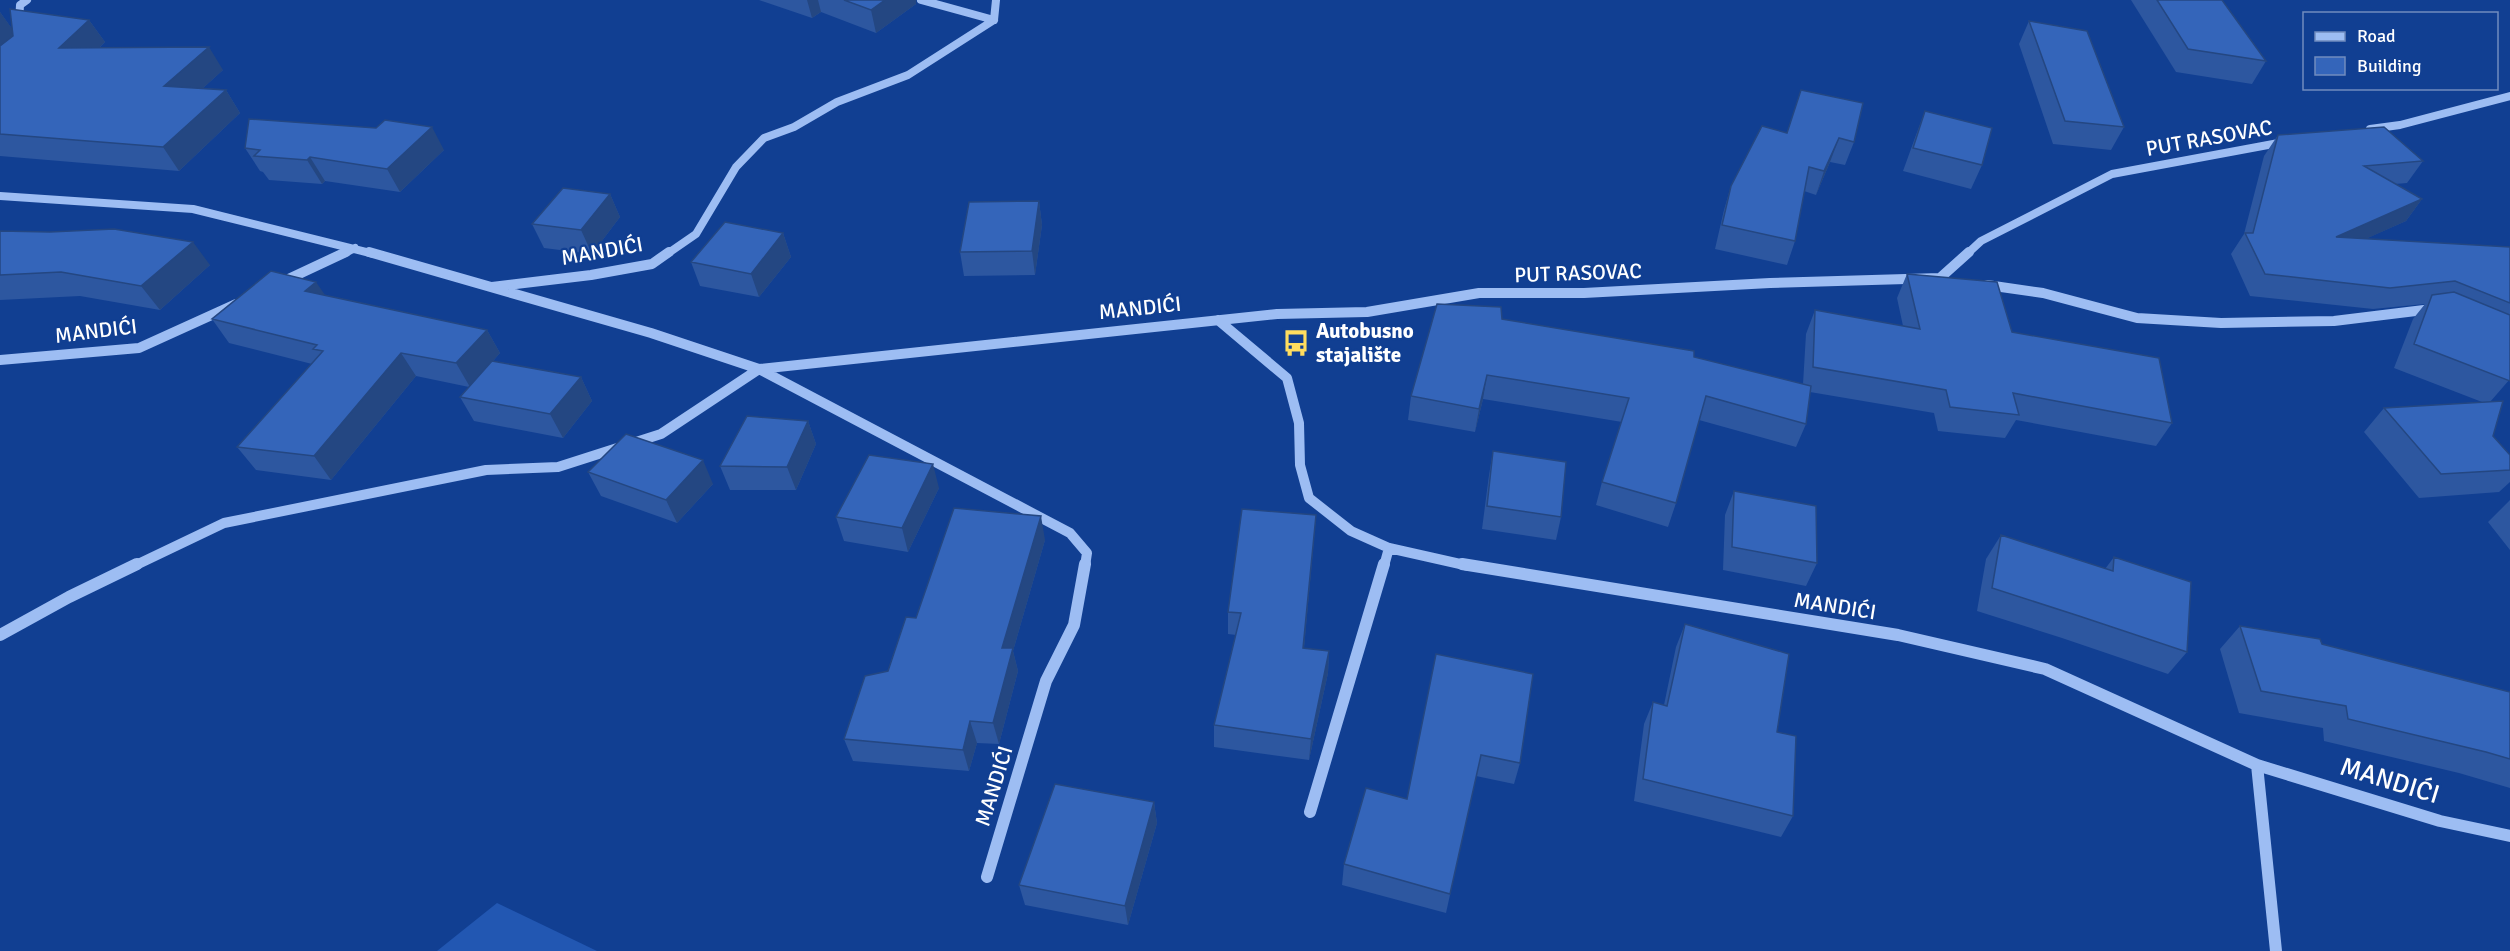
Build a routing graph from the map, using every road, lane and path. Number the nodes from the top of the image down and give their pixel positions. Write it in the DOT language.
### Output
graph roads {
  1 [pos="27,0"];
  2 [pos="921,0"];
  3 [pos="996,0"];
  4 [pos="994,20"];
  5 [pos="19,28"];
  6 [pos="2510,96"];
  7 [pos="2354,132"];
  8 [pos="2297,140"];
  9 [pos="0,196"];
  10 [pos="355,248"];
  11 [pos="1940,278"];
  12 [pos="1952,280"];
  13 [pos="1975,283"];
  14 [pos="269,288"];
  15 [pos="489,288"];
  16 [pos="248,298"];
  17 [pos="2445,314"];
  18 [pos="1218,320"];
  19 [pos="0,360"];
  20 [pos="759,369"];
  21 [pos="1389,548"];
  22 [pos="0,635"];
  23 [pos="2257,765"];
  24 [pos="1310,812"];
  25 [pos="2510,836"];
  26 [pos="987,877"];
  27 [pos="2276,951"];
  1 -- 5 [label="street"];
  2 -- 4 [label="street"];
  3 -- 4 [label="street"];
  4 -- 15 [label="street, MANDIĆI"];
  6 -- 7 [label="street"];
  8 -- 11 [label="street, PUT RASOVAC"];
  9 -- 10 [label="street, MANDIĆI"];
  10 -- 14 [label="street"];
  10 -- 15 [label="street, MANDIĆI"];
  11 -- 12 [label="street, PUT RASOVAC"];
  11 -- 18 [label="street, PUT RASOVAC"];
  13 -- 17 [label="street"];
  15 -- 20 [label="street, MANDIĆI"];
  16 -- 19 [label="street, MANDIĆI"];
  18 -- 20 [label="street, MANDIĆI"];
  18 -- 21 [label="street, MANDIĆI"];
  20 -- 22 [label="street, MANDIĆI"];
  20 -- 26 [label="street, MANDIĆI"];
  21 -- 23 [label="street, MANDIĆI"];
  21 -- 24 [label="street"];
  23 -- 25 [label="street, MANDIĆI"];
  23 -- 27 [label="street"];
}
